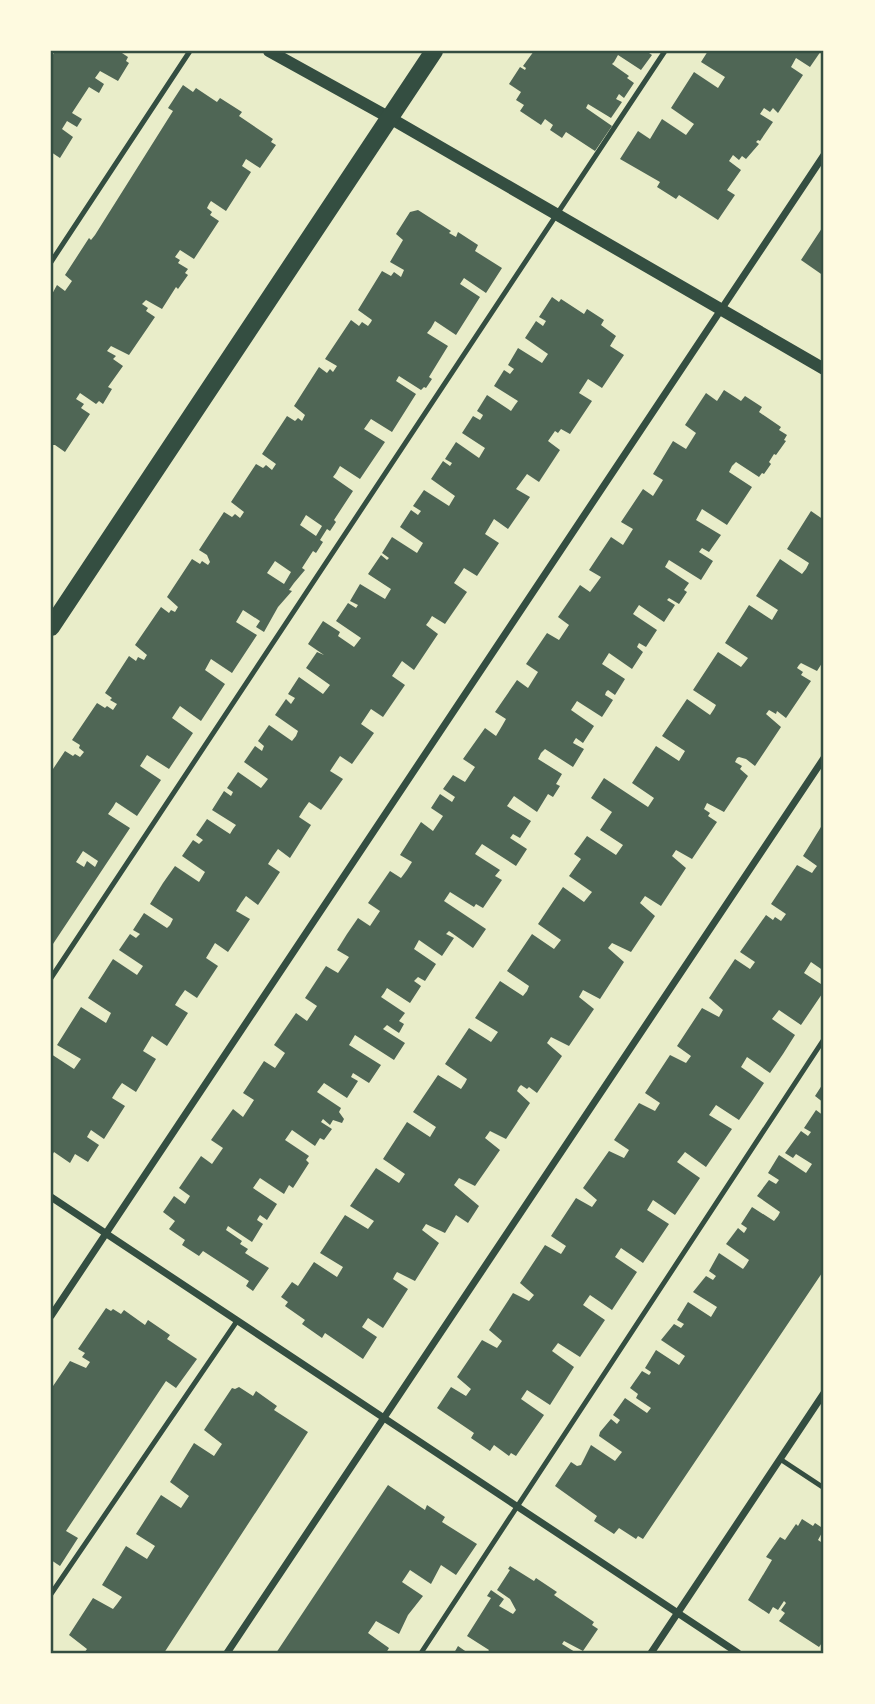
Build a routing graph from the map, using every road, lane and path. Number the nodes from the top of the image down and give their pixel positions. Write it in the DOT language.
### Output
graph roads {
  1 [pos="190,51"];
  2 [pos="269,51"];
  3 [pos="435,51"];
  4 [pos="665,51"];
  5 [pos="390,118"];
  6 [pos="824,155"];
  7 [pos="555,215"];
  8 [pos="51,262"];
  9 [pos="721,311"];
  10 [pos="824,369"];
  11 [pos="51,627"];
  12 [pos="824,758"];
  13 [pos="51,978"];
  14 [pos="824,1039"];
  15 [pos="51,1197"];
  16 [pos="106,1234"];
  17 [pos="51,1316"];
  18 [pos="237,1321"];
  19 [pos="824,1392"];
  20 [pos="383,1417"];
  21 [pos="780,1459"];
  22 [pos="824,1488"];
  23 [pos="517,1507"];
  24 [pos="51,1594"];
  25 [pos="678,1613"];
  26 [pos="227,1653"];
  27 [pos="421,1653"];
  28 [pos="652,1653"];
  29 [pos="738,1653"];
  1 -- 8 [label="lane"];
  2 -- 5 [label="street"];
  3 -- 5 [label="main road"];
  4 -- 7 [label="lane"];
  5 -- 7 [label="street"];
  5 -- 11 [label="main road"];
  6 -- 9 [label="street"];
  7 -- 9 [label="street"];
  7 -- 13 [label="lane"];
  9 -- 10 [label="street"];
  9 -- 16 [label="street"];
  12 -- 20 [label="street"];
  14 -- 23 [label="lane"];
  15 -- 16 [label="street"];
  16 -- 17 [label="street"];
  16 -- 18 [label="street"];
  18 -- 20 [label="street"];
  18 -- 24 [label="lane"];
  19 -- 21 [label="street"];
  20 -- 23 [label="street"];
  20 -- 26 [label="street"];
  21 -- 22 [label="lane"];
  21 -- 25 [label="street"];
  23 -- 25 [label="street"];
  23 -- 27 [label="lane"];
  25 -- 28 [label="street"];
  25 -- 29 [label="street"];
}
